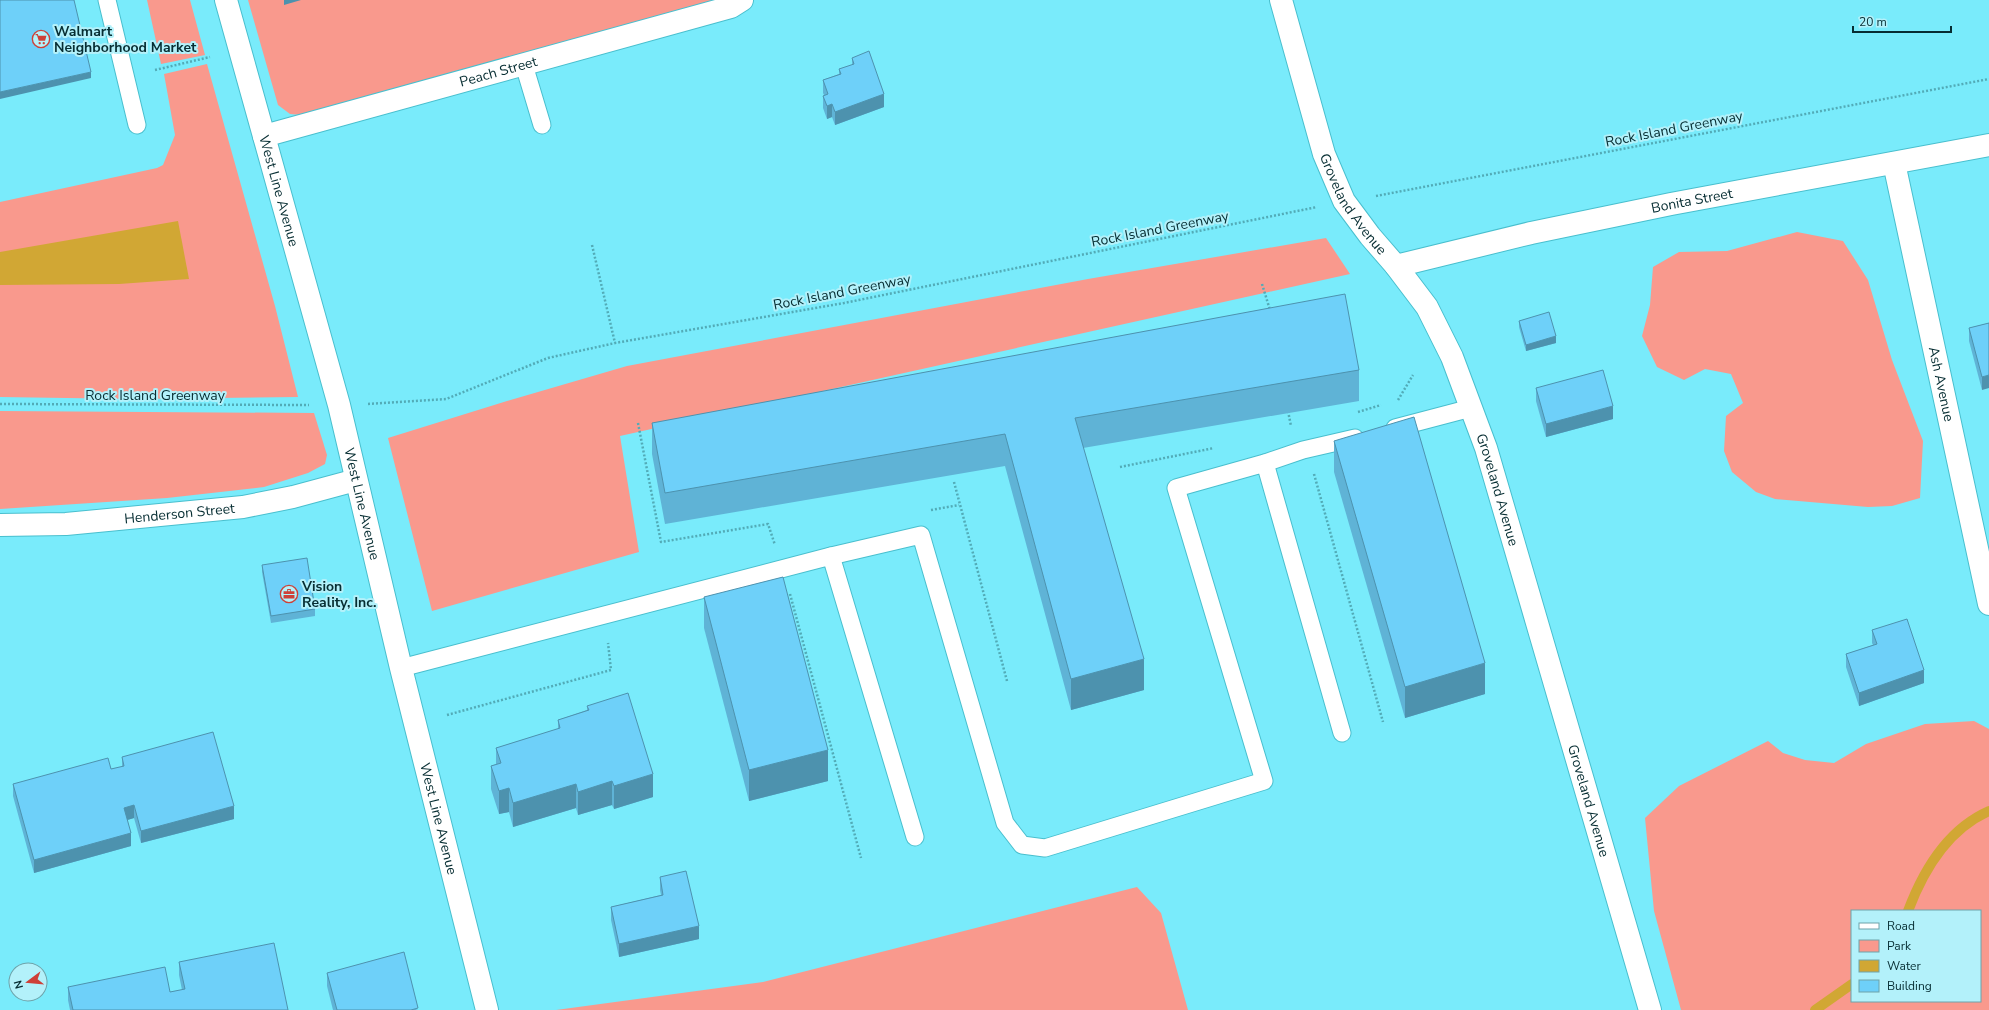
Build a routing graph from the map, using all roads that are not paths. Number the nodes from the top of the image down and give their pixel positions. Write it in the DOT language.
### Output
graph roads {
  1 [pos="107,0"];
  2 [pos="226,0"];
  3 [pos="1281,0"];
  4 [pos="736,4"];
  5 [pos="524,65"];
  6 [pos="137,124"];
  7 [pos="542,125"];
  8 [pos="264,136"];
  9 [pos="1989,145"];
  10 [pos="1894,163"];
  11 [pos="1396,266"];
  12 [pos="1471,408"];
  13 [pos="1265,463"];
  14 [pos="356,480"];
  15 [pos="0,525"];
  16 [pos="830,556"];
  17 [pos="1989,604"];
  18 [pos="401,668"];
  19 [pos="1342,733"];
  20 [pos="916,837"];
  21 [pos="487,1010"];
  22 [pos="1650,1010"];
  1 -- 6 [label="lane"];
  2 -- 8 [label="street, West Line Avenue"];
  3 -- 11 [label="street, Groveland Avenue"];
  4 -- 5 [label="street, Peach Street"];
  5 -- 7 [label="lane"];
  5 -- 8 [label="street, Peach Street"];
  8 -- 14 [label="street, West Line Avenue"];
  9 -- 10 [label="street, Bonita Street"];
  10 -- 11 [label="street, Bonita Street"];
  10 -- 17 [label="street, Ash Avenue"];
  11 -- 12 [label="street, Groveland Avenue"];
  12 -- 13 [label="lane"];
  12 -- 22 [label="street, Groveland Avenue"];
  13 -- 16 [label="lane"];
  13 -- 19 [label="lane"];
  14 -- 15 [label="street, Henderson Street"];
  14 -- 18 [label="street, West Line Avenue"];
  16 -- 18 [label="lane"];
  16 -- 20 [label="lane"];
  18 -- 21 [label="street, West Line Avenue"];
}
